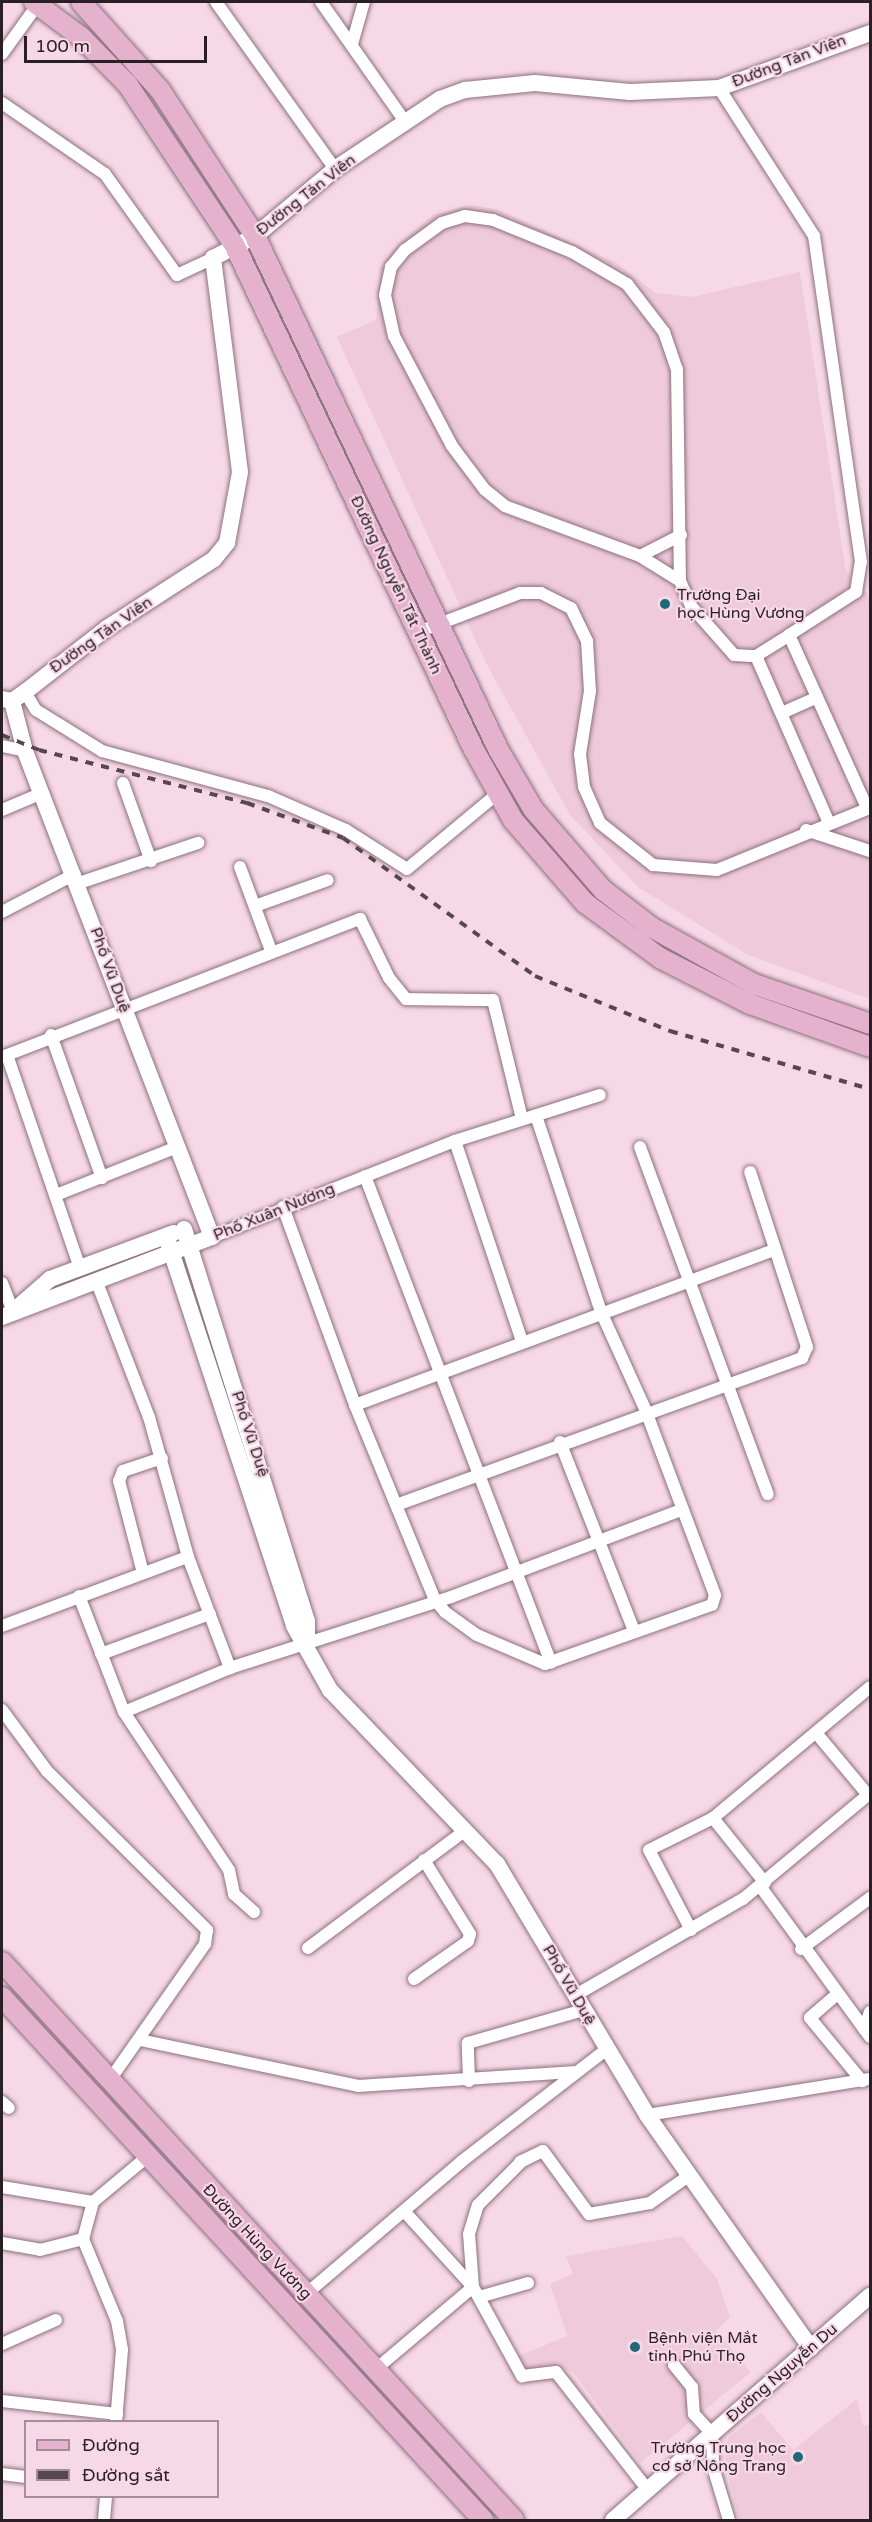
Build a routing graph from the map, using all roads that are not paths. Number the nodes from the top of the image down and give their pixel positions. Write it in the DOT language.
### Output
graph roads {
  1 [pos="81,2"];
  2 [pos="216,2"];
  3 [pos="321,2"];
  4 [pos="364,2"];
  5 [pos="36,3"];
  6 [pos="870,33"];
  7 [pos="352,44"];
  8 [pos="2,54"];
  9 [pos="719,88"];
  10 [pos="2,103"];
  11 [pos="406,123"];
  12 [pos="335,169"];
  13 [pos="255,236"];
  14 [pos="235,246"];
  15 [pos="213,258"];
  16 [pos="681,535"];
  17 [pos="640,556"];
  18 [pos="680,581"];
  19 [pos="441,622"];
  20 [pos="418,632"];
  21 [pos="789,635"];
  22 [pos="756,656"];
  23 [pos="13,697"];
  24 [pos="817,697"];
  25 [pos="784,712"];
  26 [pos="2,746"];
  27 [pos="25,751"];
  28 [pos="123,783"];
  29 [pos="42,793"];
  30 [pos="497,794"];
  31 [pos="869,808"];
  32 [pos="2,810"];
  33 [pos="828,821"];
  34 [pos="806,830"];
  35 [pos="198,843"];
  36 [pos="870,851"];
  37 [pos="151,861"];
  38 [pos="240,867"];
  39 [pos="77,878"];
  40 [pos="328,880"];
  41 [pos="255,906"];
  42 [pos="2,912"];
  43 [pos="271,951"];
  44 [pos="712,963"];
  45 [pos="699,980"];
  46 [pos="124,1007"];
  47 [pos="870,1024"];
  48 [pos="51,1035"];
  49 [pos="870,1047"];
  50 [pos="4,1056"];
  51 [pos="600,1095"];
  52 [pos="536,1114"];
  53 [pos="522,1119"];
  54 [pos="454,1142"];
  55 [pos="640,1147"];
  56 [pos="175,1148"];
  57 [pos="750,1172"];
  58 [pos="365,1176"];
  59 [pos="102,1178"];
  60 [pos="56,1195"];
  61 [pos="283,1207"];
  62 [pos="206,1221"];
  63 [pos="184,1229"];
  64 [pos="166,1236"];
  65 [pos="212,1238"];
  66 [pos="190,1246"];
  67 [pos="774,1250"];
  68 [pos="171,1252"];
  69 [pos="80,1268"];
  70 [pos="96,1280"];
  71 [pos="691,1280"];
  72 [pos="2,1283"];
  73 [pos="601,1312"];
  74 [pos="7,1315"];
  75 [pos="522,1341"];
  76 [pos="438,1372"];
  77 [pos="727,1382"];
  78 [pos="356,1405"];
  79 [pos="646,1411"];
  80 [pos="560,1442"];
  81 [pos="162,1458"];
  82 [pos="477,1474"];
  83 [pos="768,1494"];
  84 [pos="399,1504"];
  85 [pos="681,1510"];
  86 [pos="598,1540"];
  87 [pos="188,1557"];
  88 [pos="516,1571"];
  89 [pos="143,1573"];
  90 [pos="79,1596"];
  91 [pos="435,1600"];
  92 [pos="210,1614"];
  93 [pos="2,1626"];
  94 [pos="634,1631"];
  95 [pos="307,1641"];
  96 [pos="101,1654"];
  97 [pos="551,1663"];
  98 [pos="230,1668"];
  99 [pos="870,1687"];
  100 [pos="2,1710"];
  101 [pos="124,1712"];
  102 [pos="817,1734"];
  103 [pos="869,1794"];
  104 [pos="714,1818"];
  105 [pos="466,1830"];
  106 [pos="424,1860"];
  107 [pos="762,1885"];
  108 [pos="870,1898"];
  109 [pos="254,1912"];
  110 [pos="691,1930"];
  111 [pos="308,1948"];
  112 [pos="801,1948"];
  113 [pos="2,1962"];
  114 [pos="414,1979"];
  115 [pos="835,1996"];
  116 [pos="2,1997"];
  117 [pos="579,2003"];
  118 [pos="870,2012"];
  119 [pos="867,2033"];
  120 [pos="140,2040"];
  121 [pos="607,2049"];
  122 [pos="573,2072"];
  123 [pos="469,2080"];
  124 [pos="866,2080"];
  125 [pos="109,2081"];
  126 [pos="647,2115"];
  127 [pos="178,2156"];
  128 [pos="147,2157"];
  129 [pos="160,2171"];
  130 [pos="687,2177"];
  131 [pos="2,2187"];
  132 [pos="93,2202"];
  133 [pos="404,2211"];
  134 [pos="83,2239"];
  135 [pos="2,2243"];
  136 [pos="528,2283"];
  137 [pos="476,2292"];
  138 [pos="306,2294"];
  139 [pos="870,2296"];
  140 [pos="56,2320"];
  141 [pos="2,2344"];
  142 [pos="811,2348"];
  143 [pos="674,2365"];
  144 [pos="376,2369"];
  145 [pos="2,2401"];
  146 [pos="116,2418"];
  147 [pos="712,2434"];
  148 [pos="2,2474"];
  149 [pos="24,2477"];
  150 [pos="648,2490"];
  151 [pos="106,2498"];
  152 [pos="104,2520"];
  153 [pos="483,2520"];
  154 [pos="514,2520"];
  155 [pos="613,2520"];
  156 [pos="729,2520"];
  1 -- 13 [label="main road, Đường Nguyễn Tất Thành"];
  2 -- 12 [label="street"];
  3 -- 7 [label="street"];
  4 -- 7 [label="street"];
  5 -- 8 [label="street"];
  5 -- 14 [label="main road, Đường Nguyễn Tất Thành"];
  6 -- 9 [label="street, Đường Tản Viên"];
  7 -- 11 [label="street"];
  9 -- 11 [label="street, Đường Tản Viên"];
  9 -- 21 [label="street"];
  10 -- 15 [label="street"];
  11 -- 12 [label="street, Đường Tản Viên"];
  12 -- 13 [label="street, Đường Tản Viên"];
  13 -- 14 [label="street, Đường Tản Viên"];
  13 -- 19 [label="main road, Đường Nguyễn Tất Thành"];
  14 -- 15 [label="street, Đường Tản Viên"];
  14 -- 20 [label="main road, Đường Nguyễn Tất Thành"];
  15 -- 23 [label="street, Đường Tản Viên"];
  16 -- 17 [label="street"];
  16 -- 17 [label="street"];
  16 -- 18 [label="street"];
  17 -- 18 [label="street"];
  18 -- 22 [label="street"];
  19 -- 20 [label="street"];
  19 -- 34 [label="street"];
  19 -- 44 [label="main road, Đường Nguyễn Tất Thành"];
  20 -- 30 [label="main road, Đường Nguyễn Tất Thành"];
  21 -- 22 [label="street"];
  21 -- 24 [label="street"];
  22 -- 25 [label="street"];
  23 -- 27 [label="street, Phố Vũ Duệ"];
  23 -- 30 [label="street"];
  24 -- 25 [label="street"];
  24 -- 31 [label="street"];
  25 -- 33 [label="street"];
  26 -- 27 [label="street"];
  27 -- 29 [label="street, Phố Vũ Duệ"];
  28 -- 37 [label="street"];
  29 -- 32 [label="street"];
  29 -- 39 [label="street, Phố Vũ Duệ"];
  30 -- 45 [label="main road, Đường Nguyễn Tất Thành"];
  31 -- 33 [label="street"];
  33 -- 34 [label="street"];
  34 -- 36 [label="street"];
  35 -- 37 [label="street"];
  37 -- 39 [label="street"];
  38 -- 41 [label="street"];
  39 -- 42 [label="street"];
  39 -- 46 [label="street, Phố Vũ Duệ"];
  40 -- 41 [label="street"];
  41 -- 43 [label="street"];
  43 -- 46 [label="street"];
  43 -- 53 [label="street"];
  44 -- 45 [label="main road"];
  44 -- 47 [label="main road, Đường Nguyễn Tất Thành"];
  45 -- 49 [label="main road, Đường Nguyễn Tất Thành"];
  46 -- 48 [label="street"];
  46 -- 56 [label="street, Phố Vũ Duệ"];
  48 -- 50 [label="street"];
  48 -- 59 [label="street"];
  50 -- 60 [label="street"];
  51 -- 52 [label="street, Phố Xuân Nương"];
  52 -- 53 [label="street, Phố Xuân Nương"];
  52 -- 73 [label="street"];
  53 -- 54 [label="street, Phố Xuân Nương"];
  54 -- 58 [label="street, Phố Xuân Nương"];
  54 -- 75 [label="street"];
  55 -- 71 [label="street"];
  56 -- 59 [label="street"];
  56 -- 62 [label="street, Phố Vũ Duệ"];
  57 -- 67 [label="street"];
  58 -- 61 [label="street, Phố Xuân Nương"];
  58 -- 76 [label="street"];
  59 -- 60 [label="street"];
  60 -- 69 [label="street"];
  61 -- 65 [label="street, Phố Xuân Nương"];
  61 -- 78 [label="street"];
  62 -- 63 [label="street, Phố Xuân Nương"];
  62 -- 65 [label="street, Phố Vũ Duệ"];
  63 -- 64 [label="street, Phố Xuân Nương"];
  63 -- 66 [label="street, Phố Vũ Duệ"];
  64 -- 68 [label="street, Phố Vũ Duệ"];
  64 -- 69 [label="street, Phố Xuân Nương"];
  65 -- 66 [label="street, Phố Xuân Nương"];
  66 -- 68 [label="street, Phố Xuân Nương"];
  66 -- 95 [label="street, Phố Vũ Duệ"];
  67 -- 71 [label="street"];
  67 -- 77 [label="street"];
  68 -- 70 [label="street, Phố Xuân Nương"];
  68 -- 95 [label="street, Phố Vũ Duệ"];
  69 -- 74 [label="street, Phố Xuân Nương"];
  70 -- 74 [label="street, Phố Xuân Nương"];
  70 -- 81 [label="street"];
  71 -- 73 [label="street"];
  71 -- 77 [label="street"];
  72 -- 74 [label="street"];
  73 -- 75 [label="street"];
  73 -- 79 [label="street"];
  75 -- 76 [label="street"];
  76 -- 78 [label="street"];
  76 -- 82 [label="street"];
  77 -- 79 [label="street"];
  77 -- 83 [label="street"];
  78 -- 84 [label="street"];
  79 -- 80 [label="street"];
  79 -- 85 [label="street"];
  80 -- 82 [label="street"];
  80 -- 86 [label="street"];
  81 -- 87 [label="street"];
  81 -- 89 [label="street"];
  82 -- 84 [label="street"];
  82 -- 88 [label="street"];
  84 -- 91 [label="street"];
  85 -- 86 [label="street"];
  85 -- 94 [label="street"];
  86 -- 88 [label="street"];
  86 -- 94 [label="street"];
  87 -- 89 [label="street"];
  87 -- 92 [label="street"];
  88 -- 91 [label="street"];
  88 -- 97 [label="street"];
  89 -- 90 [label="street"];
  90 -- 93 [label="street"];
  90 -- 96 [label="street"];
  91 -- 95 [label="street"];
  91 -- 97 [label="street"];
  92 -- 96 [label="street"];
  92 -- 98 [label="street"];
  94 -- 97 [label="street"];
  95 -- 98 [label="street"];
  95 -- 105 [label="street, Phố Vũ Duệ"];
  96 -- 101 [label="street"];
  98 -- 101 [label="street"];
  99 -- 102 [label="street"];
  100 -- 120 [label="street"];
  101 -- 109 [label="street"];
  102 -- 103 [label="street"];
  102 -- 104 [label="street"];
  103 -- 107 [label="street"];
  104 -- 107 [label="street"];
  104 -- 110 [label="street"];
  105 -- 106 [label="street"];
  105 -- 117 [label="street, Phố Vũ Duệ"];
  106 -- 111 [label="street"];
  106 -- 114 [label="street"];
  107 -- 110 [label="street"];
  107 -- 112 [label="street"];
  108 -- 112 [label="street"];
  110 -- 117 [label="street"];
  112 -- 115 [label="street"];
  113 -- 125 [label="main road, Đường Hùng Vương"];
  115 -- 119 [label="street"];
  115 -- 124 [label="street"];
  116 -- 128 [label="main road, Đường Hùng Vương"];
  117 -- 121 [label="street, Phố Vũ Duệ"];
  117 -- 123 [label="street"];
  118 -- 119 [label="street"];
  120 -- 123 [label="street"];
  120 -- 125 [label="street"];
  121 -- 122 [label="street"];
  121 -- 126 [label="street, Phố Vũ Duệ"];
  122 -- 123 [label="street"];
  122 -- 133 [label="street"];
  124 -- 126 [label="street"];
  125 -- 127 [label="main road, Đường Hùng Vương"];
  126 -- 130 [label="street, Phố Vũ Duệ"];
  127 -- 129 [label="main road"];
  127 -- 138 [label="main road, Đường Hùng Vương"];
  128 -- 129 [label="main road, Đường Hùng Vương"];
  128 -- 132 [label="street"];
  129 -- 153 [label="main road, Đường Hùng Vương"];
  130 -- 137 [label="street"];
  130 -- 142 [label="street, Phố Vũ Duệ"];
  131 -- 132 [label="street"];
  132 -- 134 [label="street"];
  133 -- 137 [label="street"];
  133 -- 138 [label="street"];
  134 -- 135 [label="street"];
  134 -- 146 [label="street"];
  136 -- 137 [label="street"];
  137 -- 144 [label="street"];
  137 -- 150 [label="street"];
  138 -- 144 [label="main road, Đường Hùng Vương"];
  139 -- 142 [label="street, Đường Nguyễn Du"];
  140 -- 141 [label="street"];
  142 -- 147 [label="street, Đường Nguyễn Du"];
  143 -- 147 [label="street"];
  144 -- 154 [label="main road, Đường Hùng Vương"];
  145 -- 146 [label="street"];
  147 -- 150 [label="street, Đường Nguyễn Du"];
  147 -- 156 [label="street"];
  148 -- 149 [label="street"];
  150 -- 155 [label="street, Đường Nguyễn Du"];
  151 -- 152 [label="street"];
}
